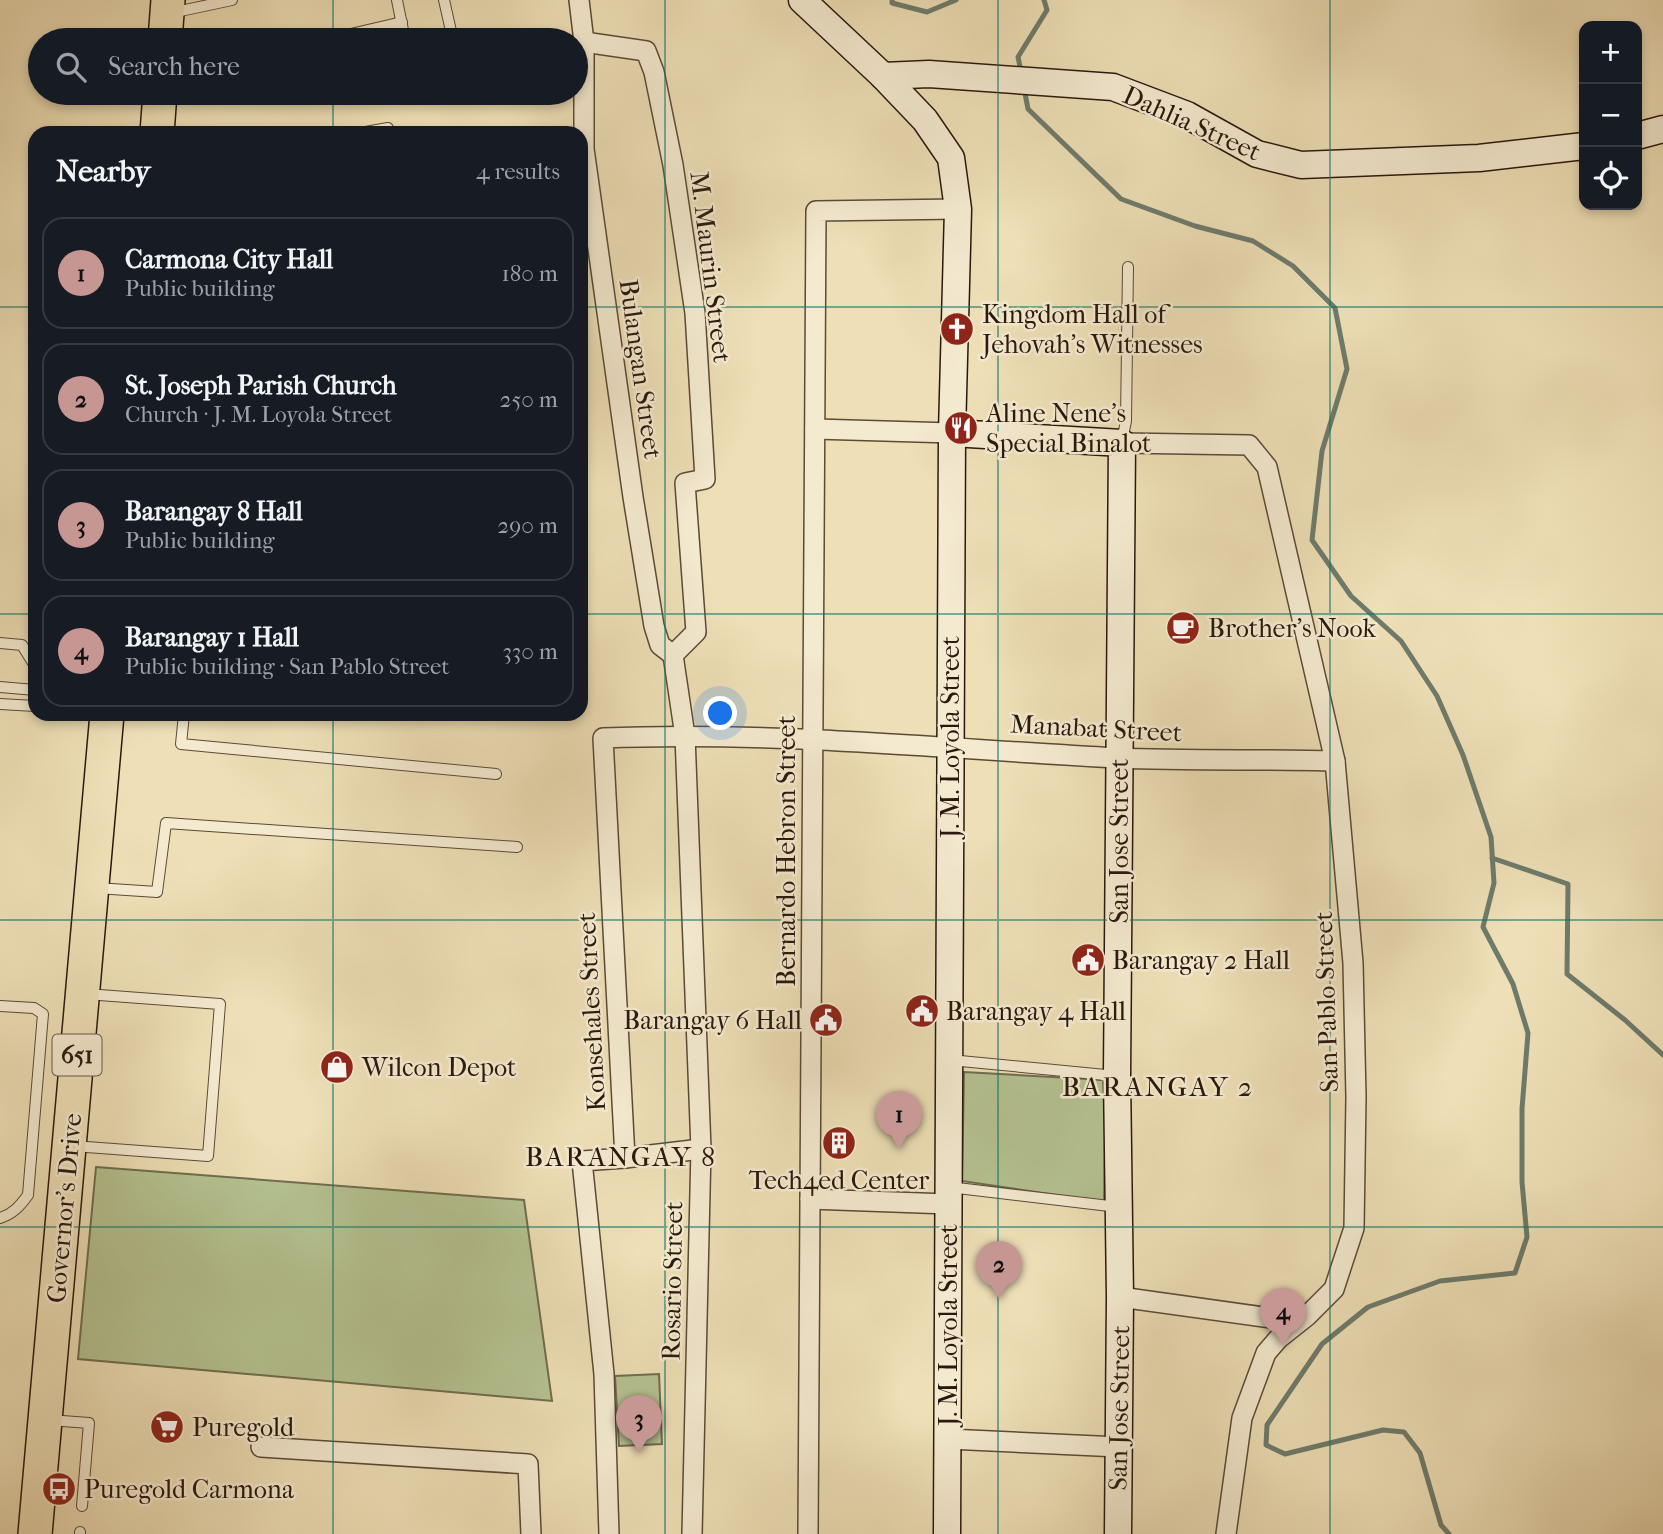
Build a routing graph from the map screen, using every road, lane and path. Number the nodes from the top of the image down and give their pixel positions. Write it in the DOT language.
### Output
graph roads {
  1 [pos="232,0"];
  2 [pos="397,0"];
  3 [pos="444,0"];
  4 [pos="579,0"];
  5 [pos="802,0"];
  6 [pos="166,18"];
  7 [pos="402,22"];
  8 [pos="376,28"];
  9 [pos="403,28"];
  10 [pos="450,28"];
  11 [pos="582,28"];
  12 [pos="588,44"];
  13 [pos="883,76"];
  14 [pos="159,105"];
  15 [pos="584,105"];
  16 [pos="157,126"];
  17 [pos="584,126"];
  18 [pos="1663,130"];
  19 [pos="1642,135"];
  20 [pos="1579,147"];
  21 [pos="588,177"];
  22 [pos="958,209"];
  23 [pos="1128,267"];
  24 [pos="815,429"];
  25 [pos="952,433"];
  26 [pos="1122,443"];
  27 [pos="0,643"];
  28 [pos="28,655"];
  29 [pos="673,655"];
  30 [pos="0,688"];
  31 [pos="28,690"];
  32 [pos="0,704"];
  33 [pos="28,706"];
  34 [pos="106,721"];
  35 [pos="183,721"];
  36 [pos="685,736"];
  37 [pos="603,738"];
  38 [pos="813,741"];
  39 [pos="950,747"];
  40 [pos="1119,758"];
  41 [pos="1335,761"];
  42 [pos="496,774"];
  43 [pos="517,846"];
  44 [pos="92,887"];
  45 [pos="82,993"];
  46 [pos="0,1006"];
  47 [pos="950,1060"];
  48 [pos="1117,1076"];
  49 [pos="69,1145"];
  50 [pos="701,1149"];
  51 [pos="625,1158"];
  52 [pos="948,1196"];
  53 [pos="810,1199"];
  54 [pos="1118,1207"];
  55 [pos="0,1218"];
  56 [pos="1120,1297"];
  57 [pos="1300,1322"];
  58 [pos="45,1419"];
  59 [pos="948,1439"];
  60 [pos="261,1447"];
  61 [pos="1119,1447"];
  62 [pos="82,1506"];
  63 [pos="35,1534"];
  64 [pos="531,1534"];
  65 [pos="609,1534"];
  66 [pos="692,1534"];
  67 [pos="808,1534"];
  68 [pos="947,1534"];
  69 [pos="1118,1534"];
  70 [pos="1226,1534"];
  1 -- 6 [label="lane"];
  2 -- 7 [label="lane"];
  3 -- 10 [label="lane"];
  4 -- 11 [label="street, Bulangan Street"];
  5 -- 13 [label="main road, J. M. Loyola Street"];
  7 -- 8 [label="lane"];
  7 -- 9 [label="lane"];
  12 -- 29 [label="street, M. Maurin Street"];
  13 -- 20 [label="main road, Dahlia Street"];
  13 -- 22 [label="main road, J. M. Loyola Street"];
  14 -- 16 [label="highway"];
  15 -- 17 [label="street, Bulangan Street"];
  18 -- 19 [label="main road"];
  21 -- 29 [label="street, Bulangan Street"];
  22 -- 24 [label="street, Bernardo Hebron Street"];
  22 -- 25 [label="main road, J. M. Loyola Street"];
  23 -- 26 [label="lane"];
  24 -- 25 [label="street"];
  24 -- 38 [label="street, Bernardo Hebron Street"];
  25 -- 26 [label="main road"];
  25 -- 39 [label="main road, J. M. Loyola Street"];
  26 -- 40 [label="main road, San Jose Street"];
  26 -- 41 [label="street, San Pablo Street"];
  27 -- 28 [label="lane"];
  29 -- 36 [label="street, Bulangan Street"];
  30 -- 31 [label="lane"];
  32 -- 33 [label="lane"];
  34 -- 44 [label="highway, Governor's Drive / 651"];
  35 -- 42 [label="lane"];
  36 -- 37 [label="street, Manabat Street"];
  36 -- 38 [label="street, Manabat Street"];
  36 -- 50 [label="street, Rosario Street"];
  37 -- 51 [label="street, Konsehales Street"];
  38 -- 39 [label="street, Manabat Street"];
  38 -- 53 [label="street, Bernardo Hebron Street"];
  39 -- 40 [label="street, Manabat Street"];
  39 -- 47 [label="main road, J. M. Loyola Street"];
  40 -- 41 [label="street, Manabat Street"];
  40 -- 48 [label="main road, San Jose Street"];
  41 -- 57 [label="street, San Pablo Street"];
  43 -- 44 [label="lane"];
  44 -- 45 [label="highway, Governor's Drive / 651"];
  45 -- 49 [label="highway, Governor's Drive / 651"];
  45 -- 49 [label="lane"];
  46 -- 55 [label="lane"];
  47 -- 48 [label="lane"];
  47 -- 52 [label="main road, J. M. Loyola Street"];
  48 -- 54 [label="main road, San Jose Street"];
  49 -- 58 [label="highway, Governor's Drive / 651"];
  50 -- 51 [label="street"];
  50 -- 66 [label="street, Rosario Street"];
  51 -- 65 [label="street"];
  52 -- 53 [label="street"];
  52 -- 54 [label="lane"];
  52 -- 59 [label="main road, J. M. Loyola Street"];
  53 -- 67 [label="street, Bernardo Hebron Street"];
  54 -- 56 [label="main road, San Jose Street"];
  56 -- 57 [label="street"];
  56 -- 61 [label="main road, San Jose Street"];
  57 -- 70 [label="street, San Pablo Street"];
  58 -- 62 [label="lane"];
  58 -- 63 [label="highway, Governor's Drive / 651"];
  59 -- 61 [label="street"];
  59 -- 68 [label="main road, J. M. Loyola Street"];
  60 -- 64 [label="street"];
  61 -- 69 [label="main road, San Jose Street"];
}
